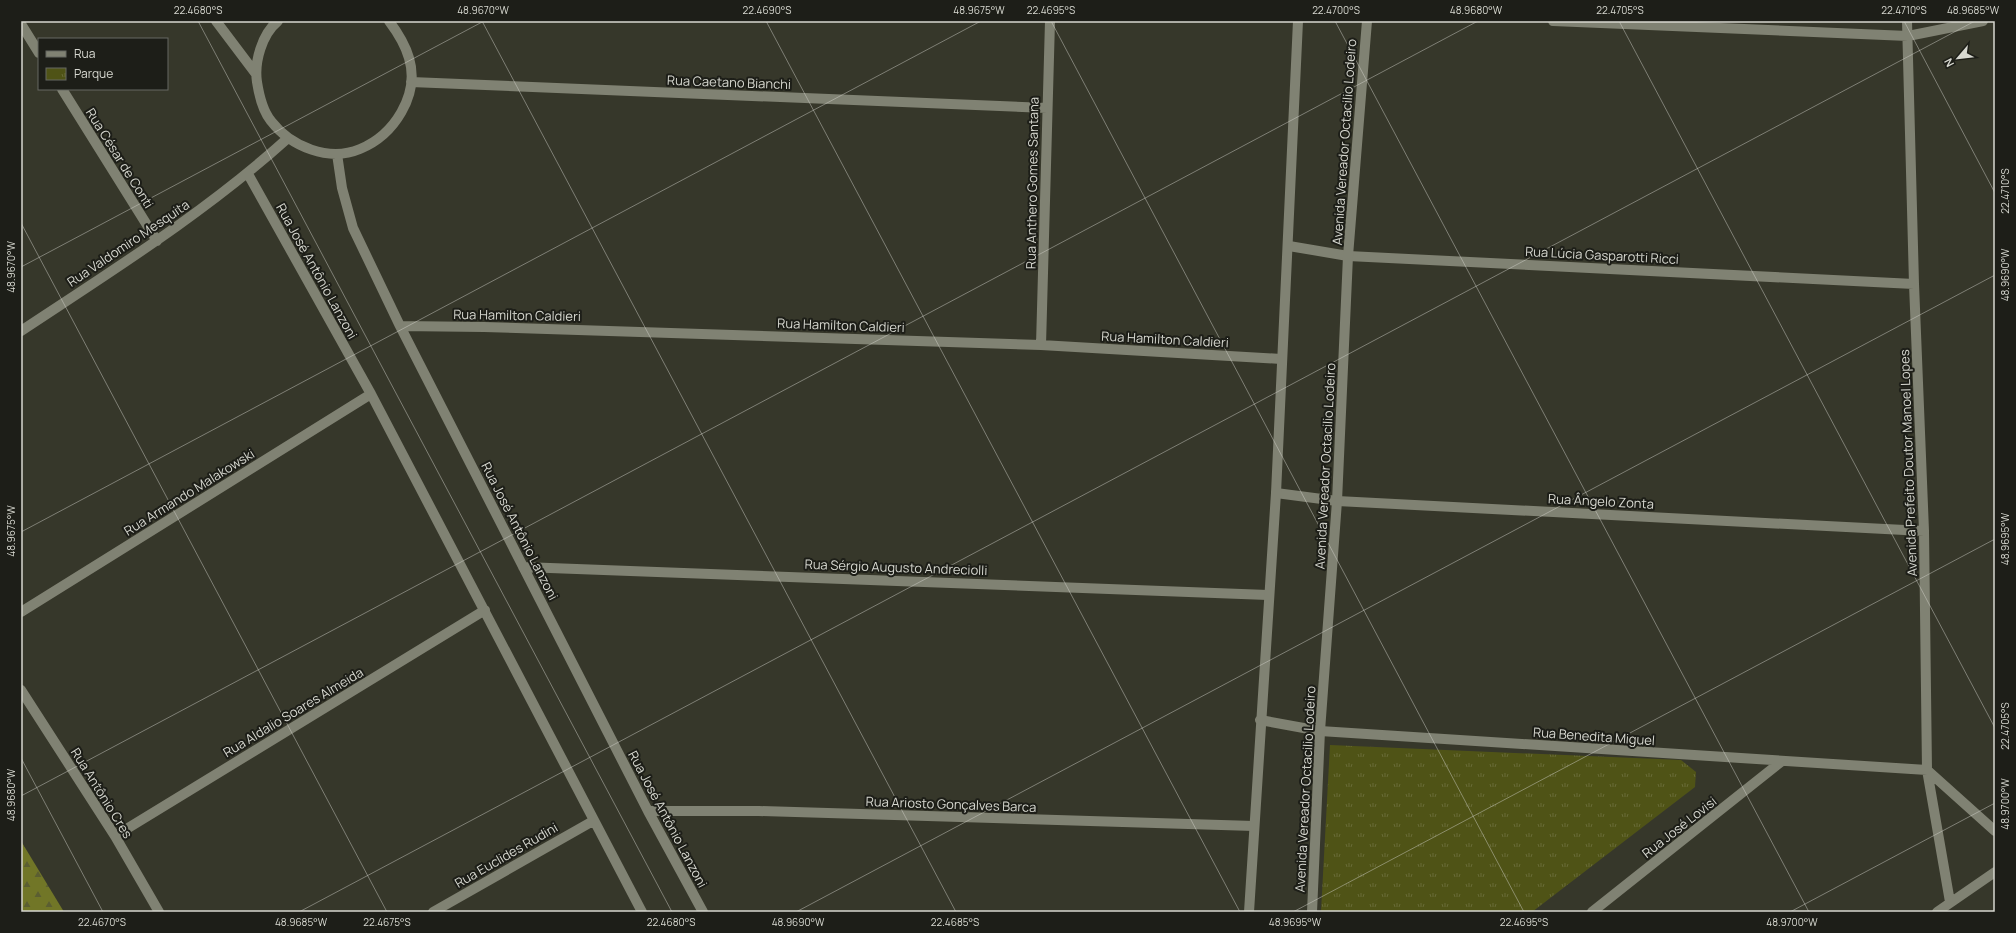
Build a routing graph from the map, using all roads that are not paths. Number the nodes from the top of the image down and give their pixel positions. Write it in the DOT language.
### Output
graph roads {
  1 [pos="216,21"];
  2 [pos="278,21"];
  3 [pos="389,21"];
  4 [pos="1050,21"];
  5 [pos="1298,21"];
  6 [pos="1366,21"];
  7 [pos="1553,21"];
  8 [pos="1907,21"];
  9 [pos="1983,21"];
  10 [pos="21,24"];
  11 [pos="1908,36"];
  12 [pos="38,51"];
  13 [pos="256,74"];
  14 [pos="411,82"];
  15 [pos="63,90"];
  16 [pos="1047,108"];
  17 [pos="288,138"];
  18 [pos="337,154"];
  19 [pos="248,174"];
  20 [pos="157,241"];
  21 [pos="1289,246"];
  22 [pos="1348,256"];
  23 [pos="1914,284"];
  24 [pos="400,326"];
  25 [pos="21,331"];
  26 [pos="1041,345"];
  27 [pos="1281,359"];
  28 [pos="370,394"];
  29 [pos="1276,493"];
  30 [pos="1337,501"];
  31 [pos="1924,530"];
  32 [pos="523,567"];
  33 [pos="1268,595"];
  34 [pos="485,610"];
  35 [pos="21,612"];
  36 [pos="21,690"];
  37 [pos="1260,720"];
  38 [pos="1320,731"];
  39 [pos="1782,762"];
  40 [pos="1927,770"];
  41 [pos="648,811"];
  42 [pos="593,821"];
  43 [pos="1254,826"];
  44 [pos="1995,831"];
  45 [pos="115,836"];
  46 [pos="1995,872"];
  47 [pos="1950,902"];
  48 [pos="159,912"];
  49 [pos="433,912"];
  50 [pos="642,912"];
  51 [pos="703,912"];
  52 [pos="1249,912"];
  53 [pos="1312,912"];
  54 [pos="1592,912"];
  55 [pos="1937,912"];
  1 -- 13 [label="street"];
  2 -- 13 [label="street"];
  3 -- 14 [label="street"];
  4 -- 16 [label="street, Rua Anthero Gomes Santana"];
  5 -- 21 [label="street"];
  6 -- 22 [label="street, Avenida Vereador Octacilio Lodeiro"];
  7 -- 11 [label="street"];
  8 -- 11 [label="street, Avenida Prefeito Doutor Manoel Lopes"];
  9 -- 11 [label="street"];
  10 -- 12 [label="street"];
  11 -- 23 [label="street, Avenida Prefeito Doutor Manoel Lopes"];
  13 -- 17 [label="street"];
  14 -- 16 [label="street, Rua Caetano Bianchi"];
  14 -- 18 [label="street"];
  15 -- 20 [label="street, Rua César de Conti"];
  16 -- 26 [label="street, Rua Anthero Gomes Santana"];
  17 -- 18 [label="street"];
  17 -- 19 [label="street, Rua Valdomiro Mesquita"];
  18 -- 24 [label="street, Rua José Antônio Lanzoni"];
  19 -- 20 [label="street, Rua Valdomiro Mesquita"];
  19 -- 28 [label="street, Rua José Antônio Lanzoni"];
  20 -- 25 [label="street, Rua Valdomiro Mesquita"];
  21 -- 22 [label="street, Rua Lúcia Gasparotti Ricci"];
  21 -- 27 [label="street"];
  22 -- 23 [label="street, Rua Lúcia Gasparotti Ricci"];
  22 -- 30 [label="street, Avenida Vereador Octacilio Lodeiro"];
  23 -- 31 [label="street, Avenida Prefeito Doutor Manoel Lopes"];
  24 -- 26 [label="street, Rua Hamilton Caldieri"];
  24 -- 32 [label="street, Rua José Antônio Lanzoni"];
  26 -- 27 [label="street, Rua Hamilton Caldieri"];
  27 -- 29 [label="street"];
  28 -- 34 [label="street, Rua José Antônio Lanzoni"];
  28 -- 35 [label="street, Rua Armando Malakowski"];
  29 -- 30 [label="street, Rua Ângelo Zonta"];
  29 -- 33 [label="street"];
  30 -- 31 [label="street, Rua Ângelo Zonta"];
  30 -- 38 [label="street, Avenida Vereador Octacilio Lodeiro"];
  31 -- 40 [label="street, Avenida Prefeito Doutor Manoel Lopes"];
  32 -- 33 [label="street, Rua Sérgio Augusto Andreciolli"];
  32 -- 41 [label="street, Rua José Antônio Lanzoni"];
  33 -- 37 [label="street"];
  34 -- 42 [label="street, Rua José Antônio Lanzoni"];
  34 -- 45 [label="street, Rua Aldalio Soares Almeida"];
  36 -- 45 [label="street, Rua Antônio Cres"];
  37 -- 38 [label="street, Rua Benedita Miguel"];
  37 -- 43 [label="street"];
  38 -- 39 [label="street, Rua Benedita Miguel"];
  38 -- 53 [label="street, Avenida Vereador Octacilio Lodeiro"];
  39 -- 40 [label="street, Rua Benedita Miguel"];
  39 -- 54 [label="street, Rua José Lovisi"];
  40 -- 44 [label="street"];
  40 -- 47 [label="street, Avenida Prefeito Doutor Manoel Lopes"];
  41 -- 43 [label="street, Rua Ariosto Gonçalves Barca"];
  41 -- 51 [label="street, Rua José Antônio Lanzoni"];
  42 -- 49 [label="street, Rua Euclides Rudini"];
  42 -- 50 [label="street, Rua José Antônio Lanzoni"];
  43 -- 52 [label="street"];
  45 -- 48 [label="street, Rua Antônio Cres"];
  46 -- 47 [label="street"];
  47 -- 55 [label="street"];
}
